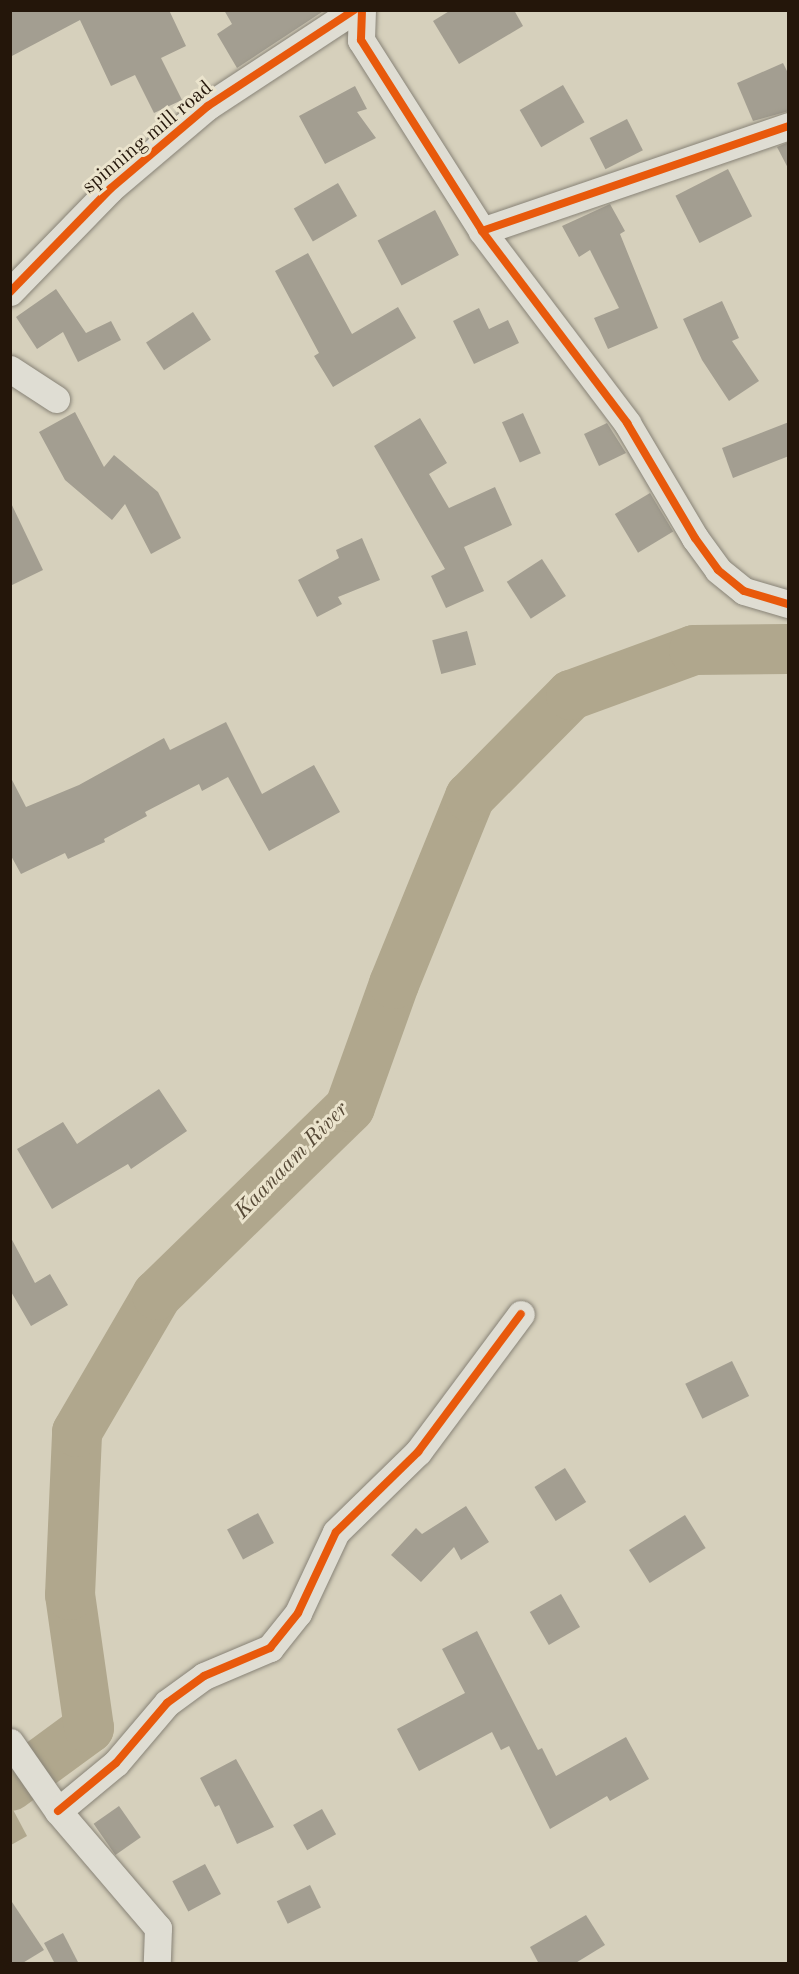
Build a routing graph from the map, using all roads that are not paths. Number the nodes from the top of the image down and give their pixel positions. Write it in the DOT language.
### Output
graph roads {
  1 [pos="354,10"];
  2 [pos="362,10"];
  3 [pos="789,126"];
  4 [pos="482,231"];
  5 [pos="10,292"];
  6 [pos="10,369"];
  7 [pos="56,399"];
  8 [pos="789,604"];
  9 [pos="521,1314"];
  10 [pos="10,1742"];
  11 [pos="58,1810"];
  12 [pos="157,1964"];
  1 -- 5 [label="street, spinning mill road"];
  2 -- 4 [label="street"];
  3 -- 4 [label="street"];
  4 -- 8 [label="street"];
  6 -- 7 [label="street"];
  9 -- 11 [label="street"];
  10 -- 11 [label="street"];
  11 -- 12 [label="street"];
}
